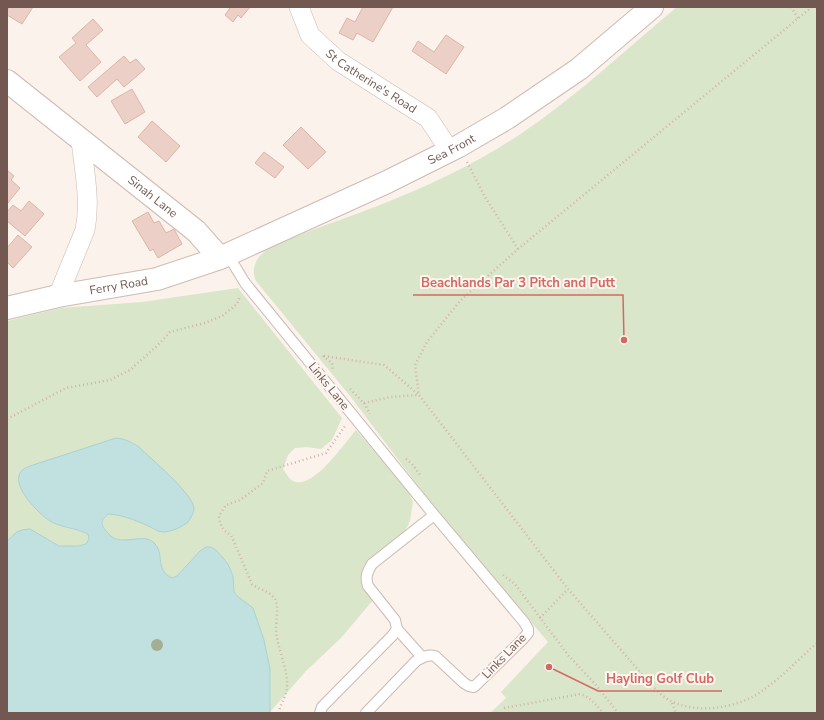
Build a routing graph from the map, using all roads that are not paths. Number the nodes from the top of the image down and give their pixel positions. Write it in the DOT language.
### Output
graph roads {
  1 [pos="299,7"];
  2 [pos="647,9"];
  3 [pos="7,81"];
  4 [pos="81,140"];
  5 [pos="454,149"];
  6 [pos="224,256"];
  7 [pos="58,296"];
  8 [pos="7,308"];
  9 [pos="434,515"];
  10 [pos="397,629"];
  11 [pos="422,657"];
  12 [pos="320,713"];
  13 [pos="366,713"];
  1 -- 5 [label="street, St Catherine's Road"];
  2 -- 5 [label="street, Sea Front"];
  3 -- 4 [label="street, Sinah Lane"];
  4 -- 6 [label="street, Sinah Lane"];
  4 -- 7 [label="street"];
  5 -- 6 [label="street, Sea Front"];
  6 -- 7 [label="street, Ferry Road"];
  6 -- 9 [label="lane, Links Lane"];
  7 -- 8 [label="street, Ferry Road"];
  9 -- 10 [label="lane"];
  9 -- 11 [label="lane, Links Lane"];
  10 -- 11 [label="lane"];
  10 -- 12 [label="lane"];
  11 -- 13 [label="lane"];
}
